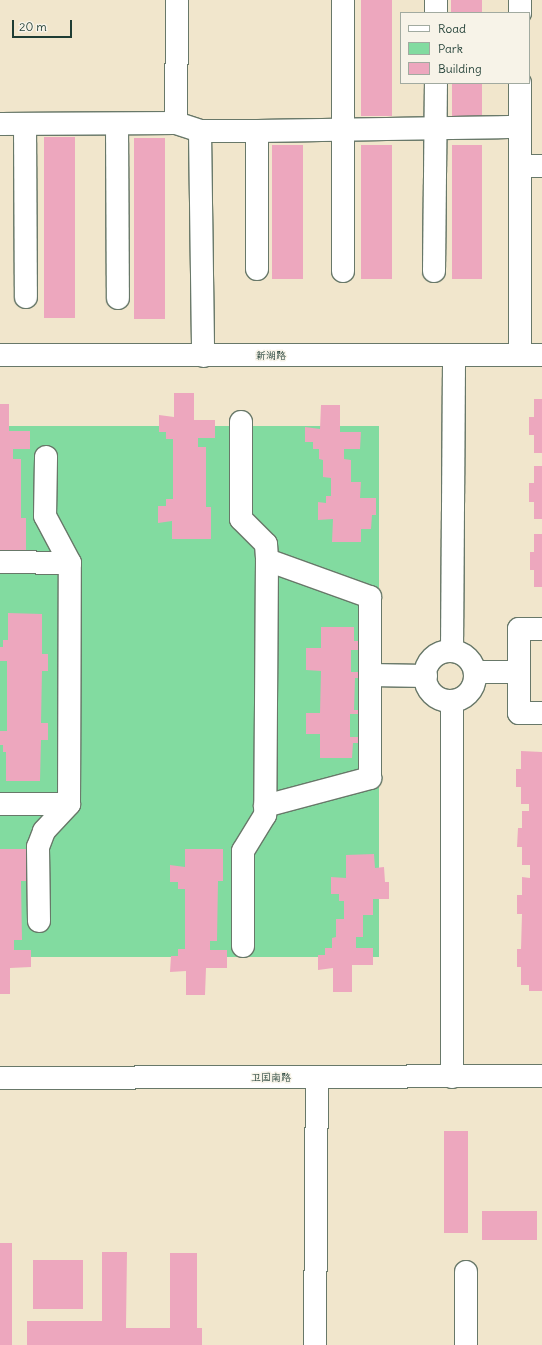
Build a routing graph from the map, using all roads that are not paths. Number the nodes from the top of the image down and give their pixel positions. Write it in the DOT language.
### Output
graph roads {
  1 [pos="177,0"];
  2 [pos="343,0"];
  3 [pos="436,0"];
  4 [pos="520,0"];
  5 [pos="436,12"];
  6 [pos="520,12"];
  7 [pos="436,84"];
  8 [pos="520,84"];
  9 [pos="176,123"];
  10 [pos="0,124"];
  11 [pos="25,124"];
  12 [pos="117,124"];
  13 [pos="520,127"];
  14 [pos="436,128"];
  15 [pos="343,130"];
  16 [pos="200,131"];
  17 [pos="257,131"];
  18 [pos="520,166"];
  19 [pos="542,166"];
  20 [pos="257,269"];
  21 [pos="343,271"];
  22 [pos="434,271"];
  23 [pos="26,297"];
  24 [pos="118,298"];
  25 [pos="0,355"];
  26 [pos="520,355"];
  27 [pos="542,355"];
  28 [pos="203,356"];
  29 [pos="454,356"];
  30 [pos="241,422"];
  31 [pos="46,457"];
  32 [pos="267,560"];
  33 [pos="0,562"];
  34 [pos="70,563"];
  35 [pos="542,629"];
  36 [pos="452,651"];
  37 [pos="475,672"];
  38 [pos="519,672"];
  39 [pos="370,675"];
  40 [pos="426,676"];
  41 [pos="452,701"];
  42 [pos="542,713"];
  43 [pos="0,804"];
  44 [pos="69,804"];
  45 [pos="265,806"];
  46 [pos="39,920"];
  47 [pos="243,946"];
  48 [pos="542,1076"];
  49 [pos="452,1077"];
  50 [pos="0,1078"];
  51 [pos="317,1078"];
  52 [pos="466,1272"];
  53 [pos="315,1345"];
  54 [pos="466,1345"];
  1 -- 9 [label="street"];
  2 -- 15 [label="street"];
  3 -- 5 [label="street"];
  4 -- 6 [label="street"];
  7 -- 14 [label="street"];
  8 -- 13 [label="street"];
  9 -- 12 [label="street"];
  9 -- 16 [label="street"];
  10 -- 11 [label="street"];
  11 -- 12 [label="street"];
  11 -- 23 [label="street"];
  12 -- 24 [label="street"];
  13 -- 14 [label="street"];
  13 -- 18 [label="street"];
  14 -- 15 [label="street"];
  14 -- 22 [label="street"];
  15 -- 17 [label="street"];
  15 -- 21 [label="street"];
  16 -- 17 [label="street"];
  16 -- 28 [label="street"];
  17 -- 20 [label="street"];
  18 -- 19 [label="street"];
  18 -- 26 [label="street"];
  25 -- 28 [label="street, 新湖路"];
  26 -- 27 [label="street, 新湖路"];
  26 -- 29 [label="street, 新湖路"];
  28 -- 29 [label="street, 新湖路"];
  29 -- 36 [label="street"];
  30 -- 32 [label="street"];
  31 -- 34 [label="street"];
  32 -- 39 [label="street"];
  32 -- 45 [label="street"];
  33 -- 34 [label="street"];
  34 -- 44 [label="street"];
  35 -- 38 [label="street"];
  36 -- 37 [label="street"];
  36 -- 40 [label="street"];
  37 -- 38 [label="street"];
  37 -- 41 [label="street"];
  38 -- 42 [label="street"];
  39 -- 40 [label="street"];
  39 -- 45 [label="street"];
  40 -- 41 [label="street"];
  41 -- 49 [label="street"];
  43 -- 44 [label="street"];
  44 -- 46 [label="street"];
  45 -- 47 [label="street"];
  48 -- 49 [label="street, 卫国南路"];
  49 -- 51 [label="street, 卫国南路"];
  50 -- 51 [label="street, 卫国南路"];
  51 -- 53 [label="street"];
  52 -- 54 [label="street"];
}
